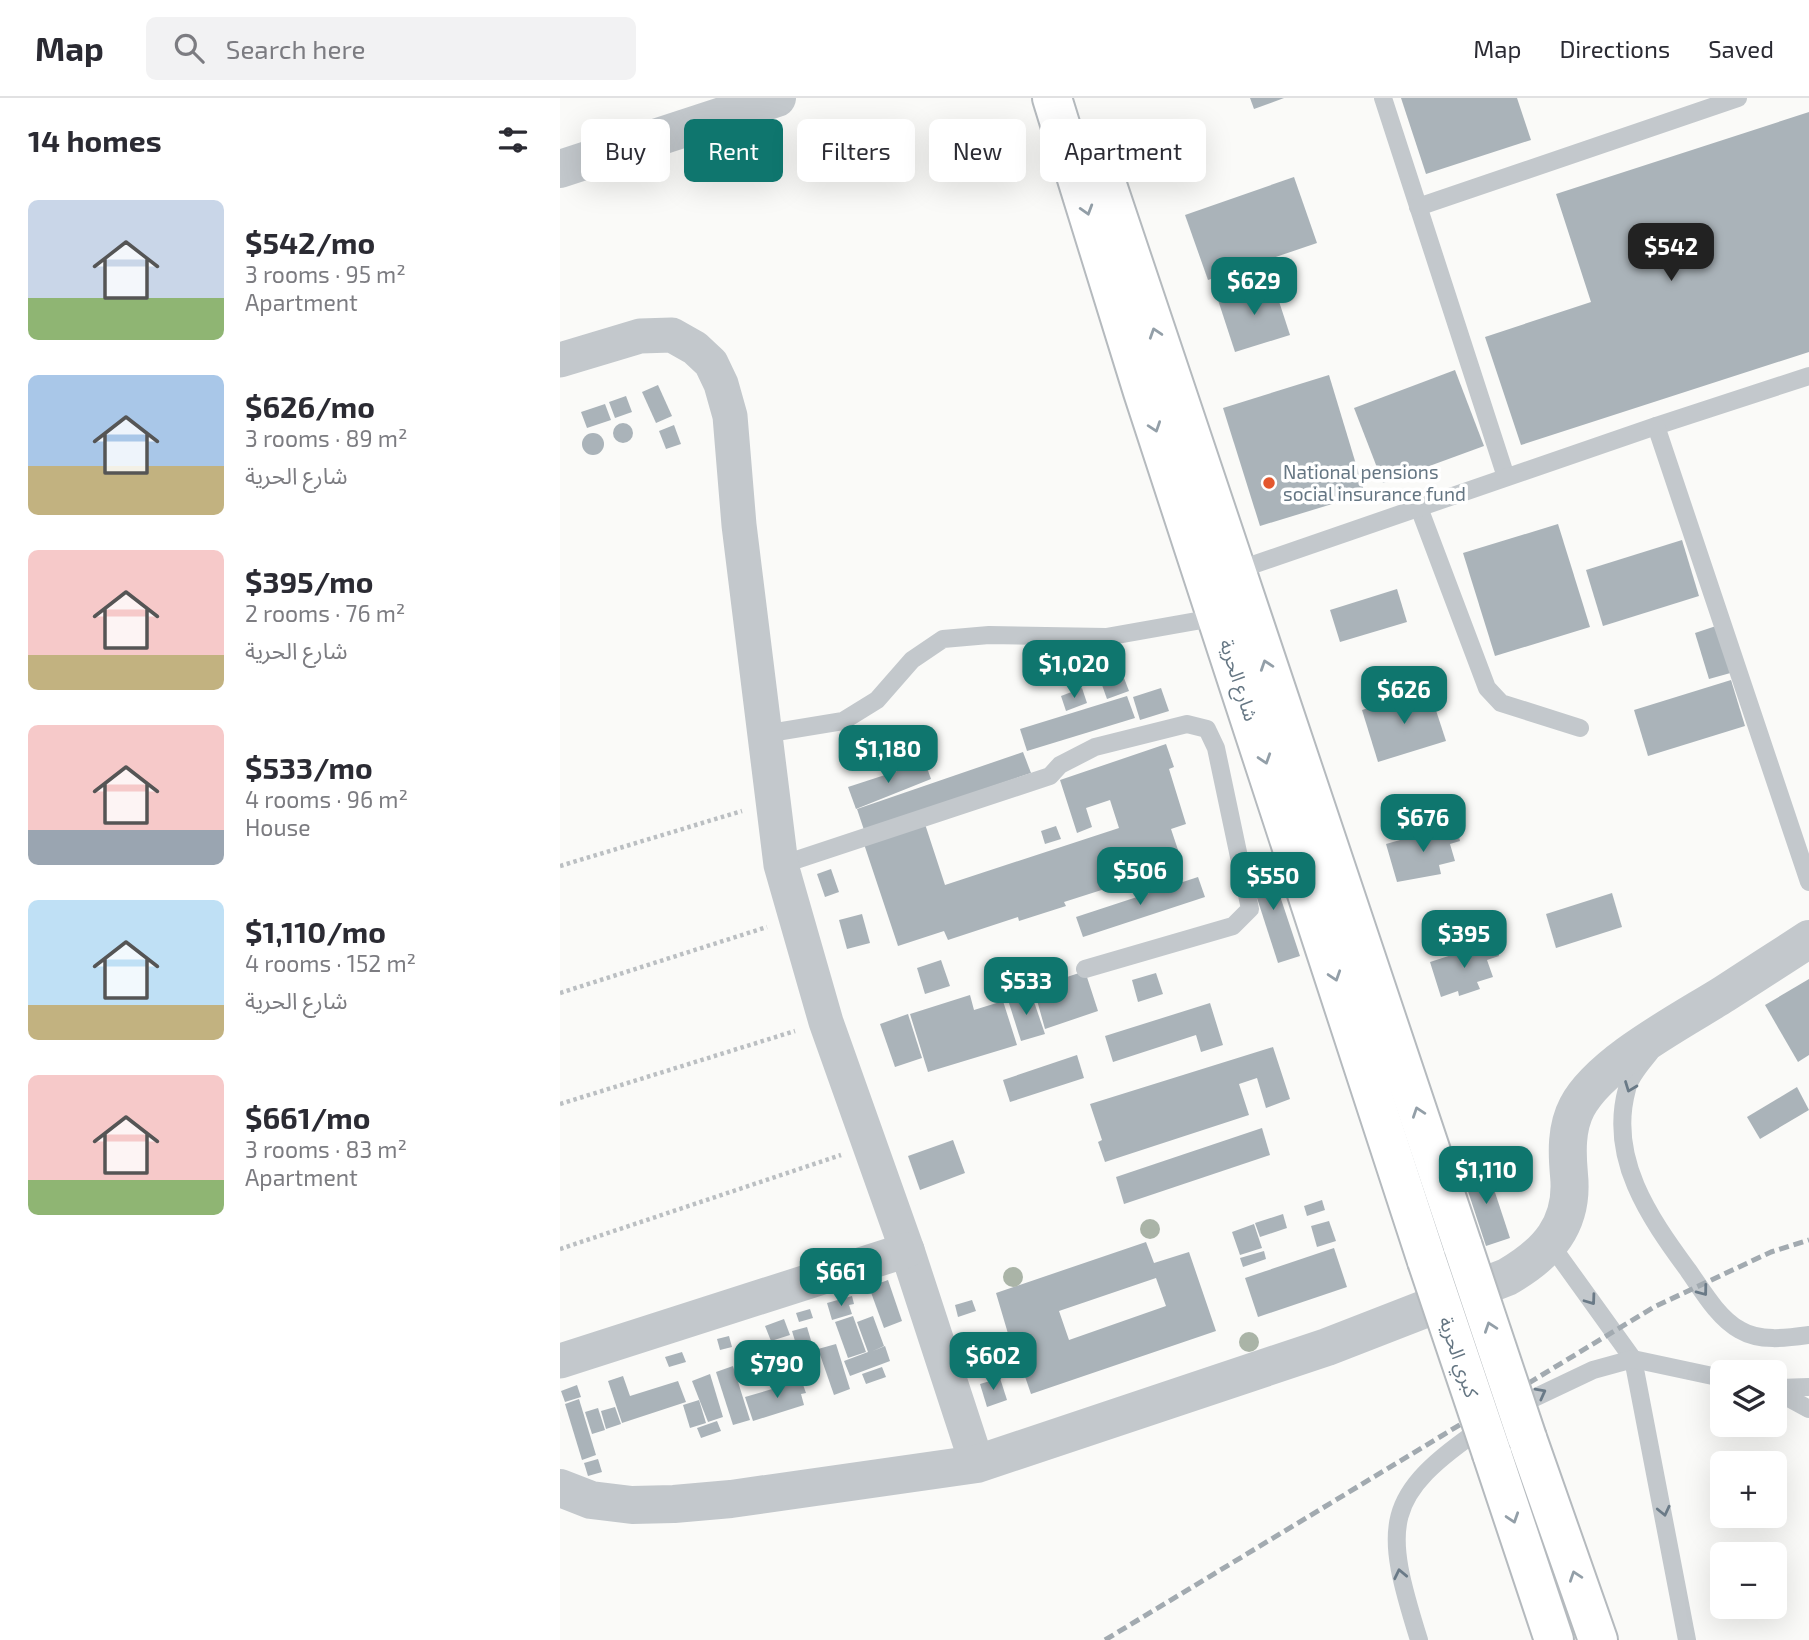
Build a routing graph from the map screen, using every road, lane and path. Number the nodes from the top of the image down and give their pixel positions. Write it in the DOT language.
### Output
graph roads {
  1 [pos="777,98"];
  2 [pos="1052,98"];
  3 [pos="1078,98"];
  4 [pos="1383,98"];
  5 [pos="1738,98"];
  6 [pos="560,169"];
  7 [pos="1418,206"];
  8 [pos="560,360"];
  9 [pos="1809,376"];
  10 [pos="1656,426"];
  11 [pos="1506,477"];
  12 [pos="1419,505"];
  13 [pos="1234,571"];
  14 [pos="1219,617"];
  15 [pos="1580,728"];
  16 [pos="764,734"];
  17 [pos="773,802"];
  18 [pos="781,865"];
  19 [pos="560,866"];
  20 [pos="1809,882"];
  21 [pos="794,918"];
  22 [pos="1809,939"];
  23 [pos="1084,969"];
  24 [pos="560,993"];
  25 [pos="826,1022"];
  26 [pos="1665,1029"];
  27 [pos="560,1104"];
  28 [pos="868,1146"];
  29 [pos="1551,1245"];
  30 [pos="1463,1247"];
  31 [pos="560,1250"];
  32 [pos="907,1250"];
  33 [pos="1427,1261"];
  34 [pos="1809,1335"];
  35 [pos="1633,1359"];
  36 [pos="560,1361"];
  37 [pos="1710,1375"];
  38 [pos="1809,1387"];
  39 [pos="1787,1388"];
  40 [pos="1787,1396"];
  41 [pos="1809,1409"];
  42 [pos="977,1464"];
  43 [pos="560,1488"];
  44 [pos="1419,1640"];
  45 [pos="1553,1640"];
  46 [pos="1598,1640"];
  47 [pos="1687,1640"];
  1 -- 6 [label="street"];
  2 -- 14 [label="main road, شارع الحرية, one-way"];
  13 -- 3 [label="main road, شارع الحرية, one-way"];
  4 -- 7 [label="lane"];
  5 -- 7 [label="lane"];
  7 -- 11 [label="lane"];
  8 -- 16 [label="street"];
  9 -- 10 [label="lane"];
  10 -- 11 [label="lane"];
  10 -- 20 [label="lane"];
  11 -- 12 [label="lane"];
  12 -- 13 [label="lane"];
  12 -- 15 [label="lane"];
  30 -- 13 [label="main road, شارع الحرية, one-way"];
  14 -- 16 [label="lane"];
  14 -- 33 [label="main road, شارع الحرية, one-way"];
  16 -- 17 [label="street"];
  17 -- 18 [label="street"];
  17 -- 19 [label="path"];
  18 -- 21 [label="street"];
  18 -- 23 [label="lane"];
  21 -- 24 [label="path"];
  21 -- 25 [label="street"];
  22 -- 26 [label="street"];
  25 -- 27 [label="path"];
  25 -- 28 [label="street"];
  26 -- 29 [label="street"];
  26 -- 34 [label="lane, one-way"];
  28 -- 31 [label="path"];
  28 -- 32 [label="street"];
  29 -- 35 [label="lane, one-way"];
  29 -- 42 [label="street"];
  46 -- 30 [label="main road, كبري الحرية, one-way, bridge"];
  32 -- 36 [label="street"];
  32 -- 42 [label="street"];
  33 -- 45 [label="main road, كبري الحرية, one-way, bridge"];
  35 -- 37 [label="lane"];
  44 -- 35 [label="lane, one-way"];
  35 -- 47 [label="lane, one-way"];
  38 -- 39 [label="lane"];
  40 -- 41 [label="lane"];
  42 -- 43 [label="street"];
}
